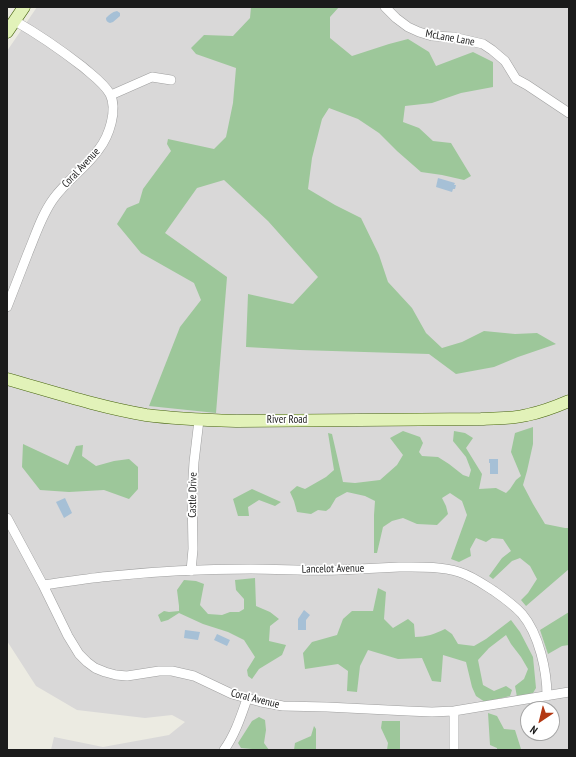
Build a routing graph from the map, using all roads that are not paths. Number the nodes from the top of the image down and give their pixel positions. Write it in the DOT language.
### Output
graph roads {
  1 [pos="24,7"];
  2 [pos="385,7"];
  3 [pos="15,20"];
  4 [pos="7,32"];
  5 [pos="171,80"];
  6 [pos="111,95"];
  7 [pos="569,113"];
  8 [pos="7,306"];
  9 [pos="7,379"];
  10 [pos="569,401"];
  11 [pos="199,420"];
  12 [pos="7,518"];
  13 [pos="190,571"];
  14 [pos="43,585"];
  15 [pos="569,692"];
  16 [pos="547,696"];
  17 [pos="247,699"];
  18 [pos="454,711"];
  19 [pos="224,750"];
  20 [pos="454,750"];
  1 -- 3 [label="street"];
  2 -- 7 [label="street, McLane Lane"];
  3 -- 4 [label="street"];
  3 -- 6 [label="street"];
  5 -- 6 [label="street"];
  6 -- 8 [label="street, Coral Avenue"];
  9 -- 11 [label="street, River Road"];
  10 -- 11 [label="street, River Road"];
  11 -- 13 [label="street, Castle Drive"];
  12 -- 14 [label="street, Coral Avenue"];
  13 -- 14 [label="street, Lancelot Avenue"];
  13 -- 16 [label="street, Lancelot Avenue"];
  14 -- 17 [label="street, Coral Avenue"];
  15 -- 16 [label="street, Coral Avenue"];
  16 -- 18 [label="street, Coral Avenue"];
  17 -- 18 [label="street, Coral Avenue"];
  17 -- 19 [label="street"];
  18 -- 20 [label="street"];
}
